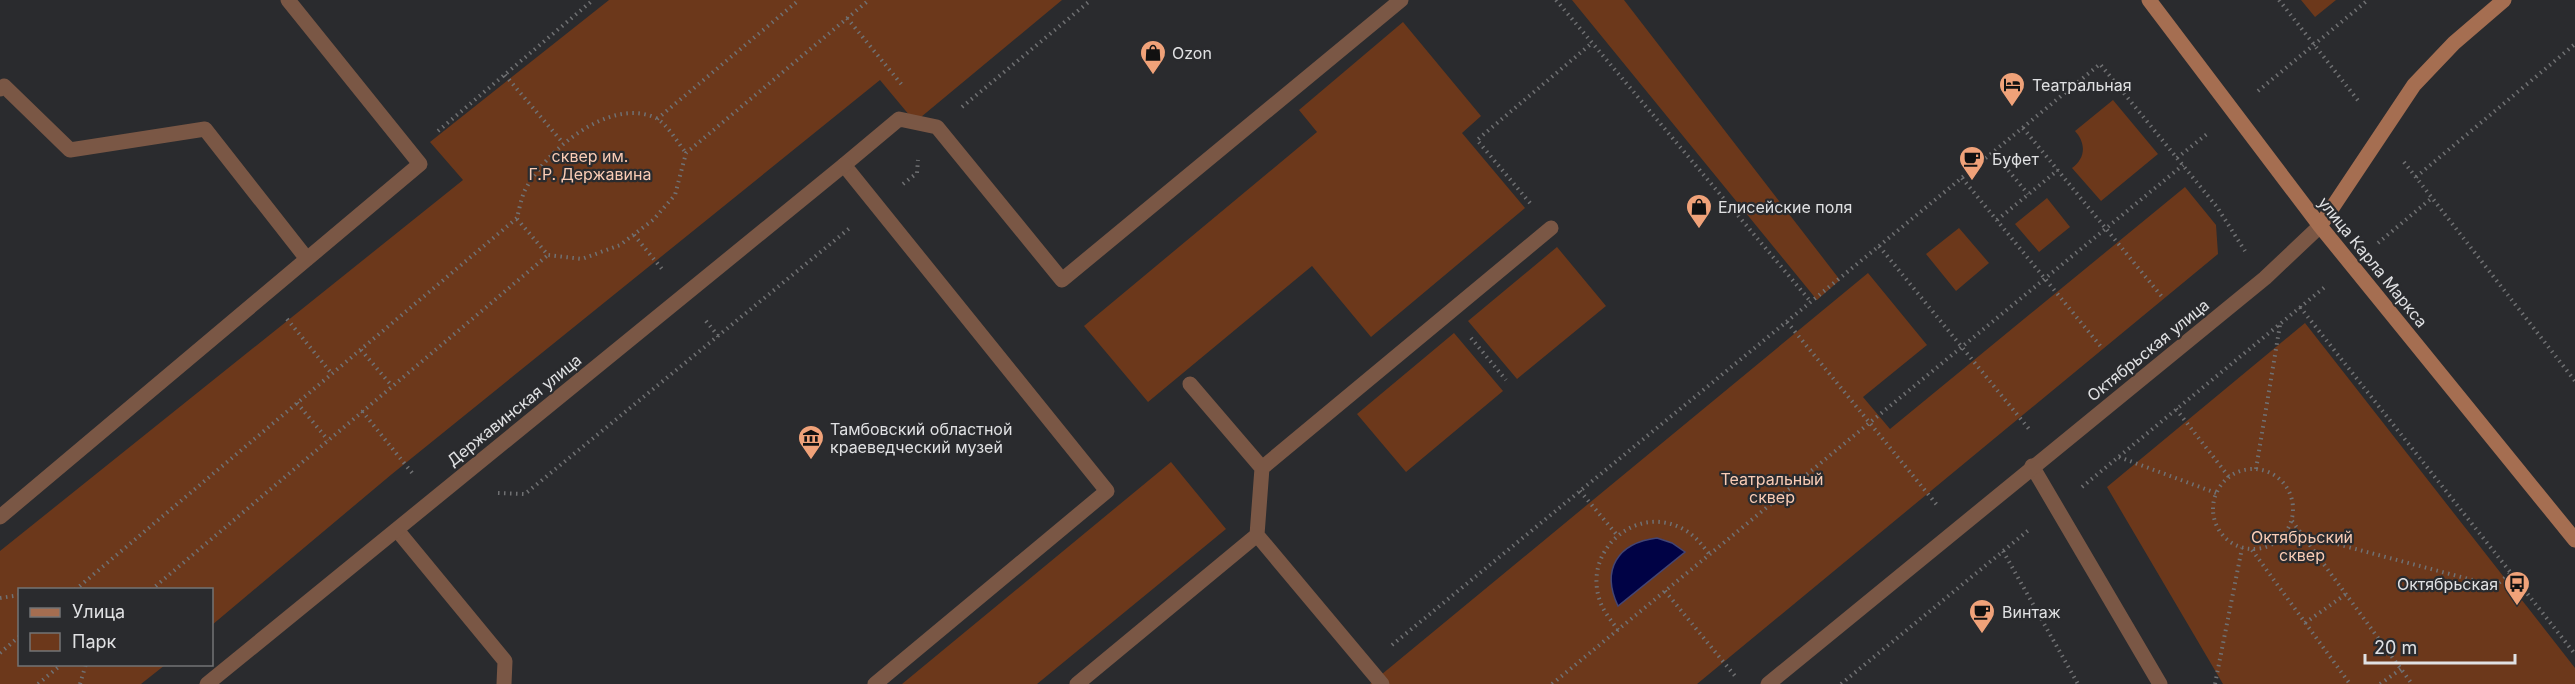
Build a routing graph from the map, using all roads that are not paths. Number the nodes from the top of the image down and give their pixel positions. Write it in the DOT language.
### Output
graph roads {
  1 [pos="288,0"];
  2 [pos="1401,0"];
  3 [pos="2150,0"];
  4 [pos="2504,0"];
  5 [pos="0,89"];
  6 [pos="844,165"];
  7 [pos="2320,226"];
  8 [pos="1551,228"];
  9 [pos="306,259"];
  10 [pos="1190,384"];
  11 [pos="2032,466"];
  12 [pos="1262,468"];
  13 [pos="0,517"];
  14 [pos="397,530"];
  15 [pos="1257,535"];
  16 [pos="2575,540"];
  17 [pos="207,684"];
  18 [pos="504,684"];
  19 [pos="875,684"];
  20 [pos="1077,684"];
  21 [pos="1383,684"];
  22 [pos="1768,684"];
  23 [pos="2160,684"];
  1 -- 9 [label="street"];
  2 -- 6 [label="street, Державинская улица"];
  3 -- 7 [label="main road, улица Карла Маркса"];
  4 -- 7 [label="main road, Октябрьская улица"];
  5 -- 9 [label="street"];
  6 -- 14 [label="street, Державинская улица"];
  6 -- 19 [label="street"];
  7 -- 11 [label="street, Октябрьская улица"];
  7 -- 16 [label="main road, улица Карла Маркса"];
  8 -- 12 [label="street"];
  9 -- 13 [label="street"];
  10 -- 12 [label="street"];
  11 -- 22 [label="street, Октябрьская улица"];
  11 -- 23 [label="street"];
  12 -- 15 [label="street"];
  14 -- 17 [label="street, Державинская улица"];
  14 -- 18 [label="street"];
  15 -- 20 [label="street"];
  15 -- 21 [label="street"];
}
